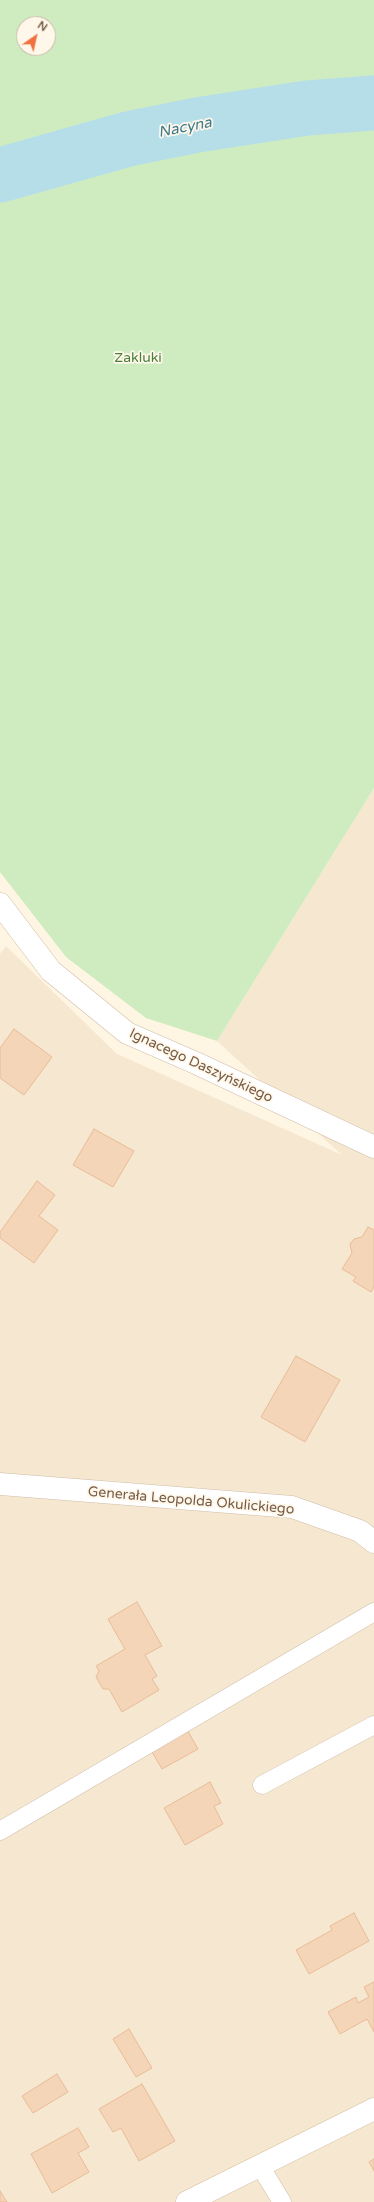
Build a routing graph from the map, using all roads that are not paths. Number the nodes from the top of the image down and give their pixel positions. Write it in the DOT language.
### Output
graph roads {
  1 [pos="0,904"];
  2 [pos="374,1147"];
  3 [pos="0,1484"];
  4 [pos="374,1542"];
  5 [pos="374,1612"];
  6 [pos="374,1725"];
  7 [pos="262,1785"];
  8 [pos="0,1831"];
  9 [pos="374,2109"];
  10 [pos="260,2166"];
  11 [pos="187,2202"];
  12 [pos="282,2202"];
  1 -- 2 [label="street, Ignacego Daszyńskiego"];
  3 -- 4 [label="street, Generała Leopolda Okulickiego"];
  5 -- 8 [label="lane"];
  6 -- 7 [label="lane"];
  9 -- 10 [label="street"];
  10 -- 11 [label="street"];
  10 -- 12 [label="lane"];
}
